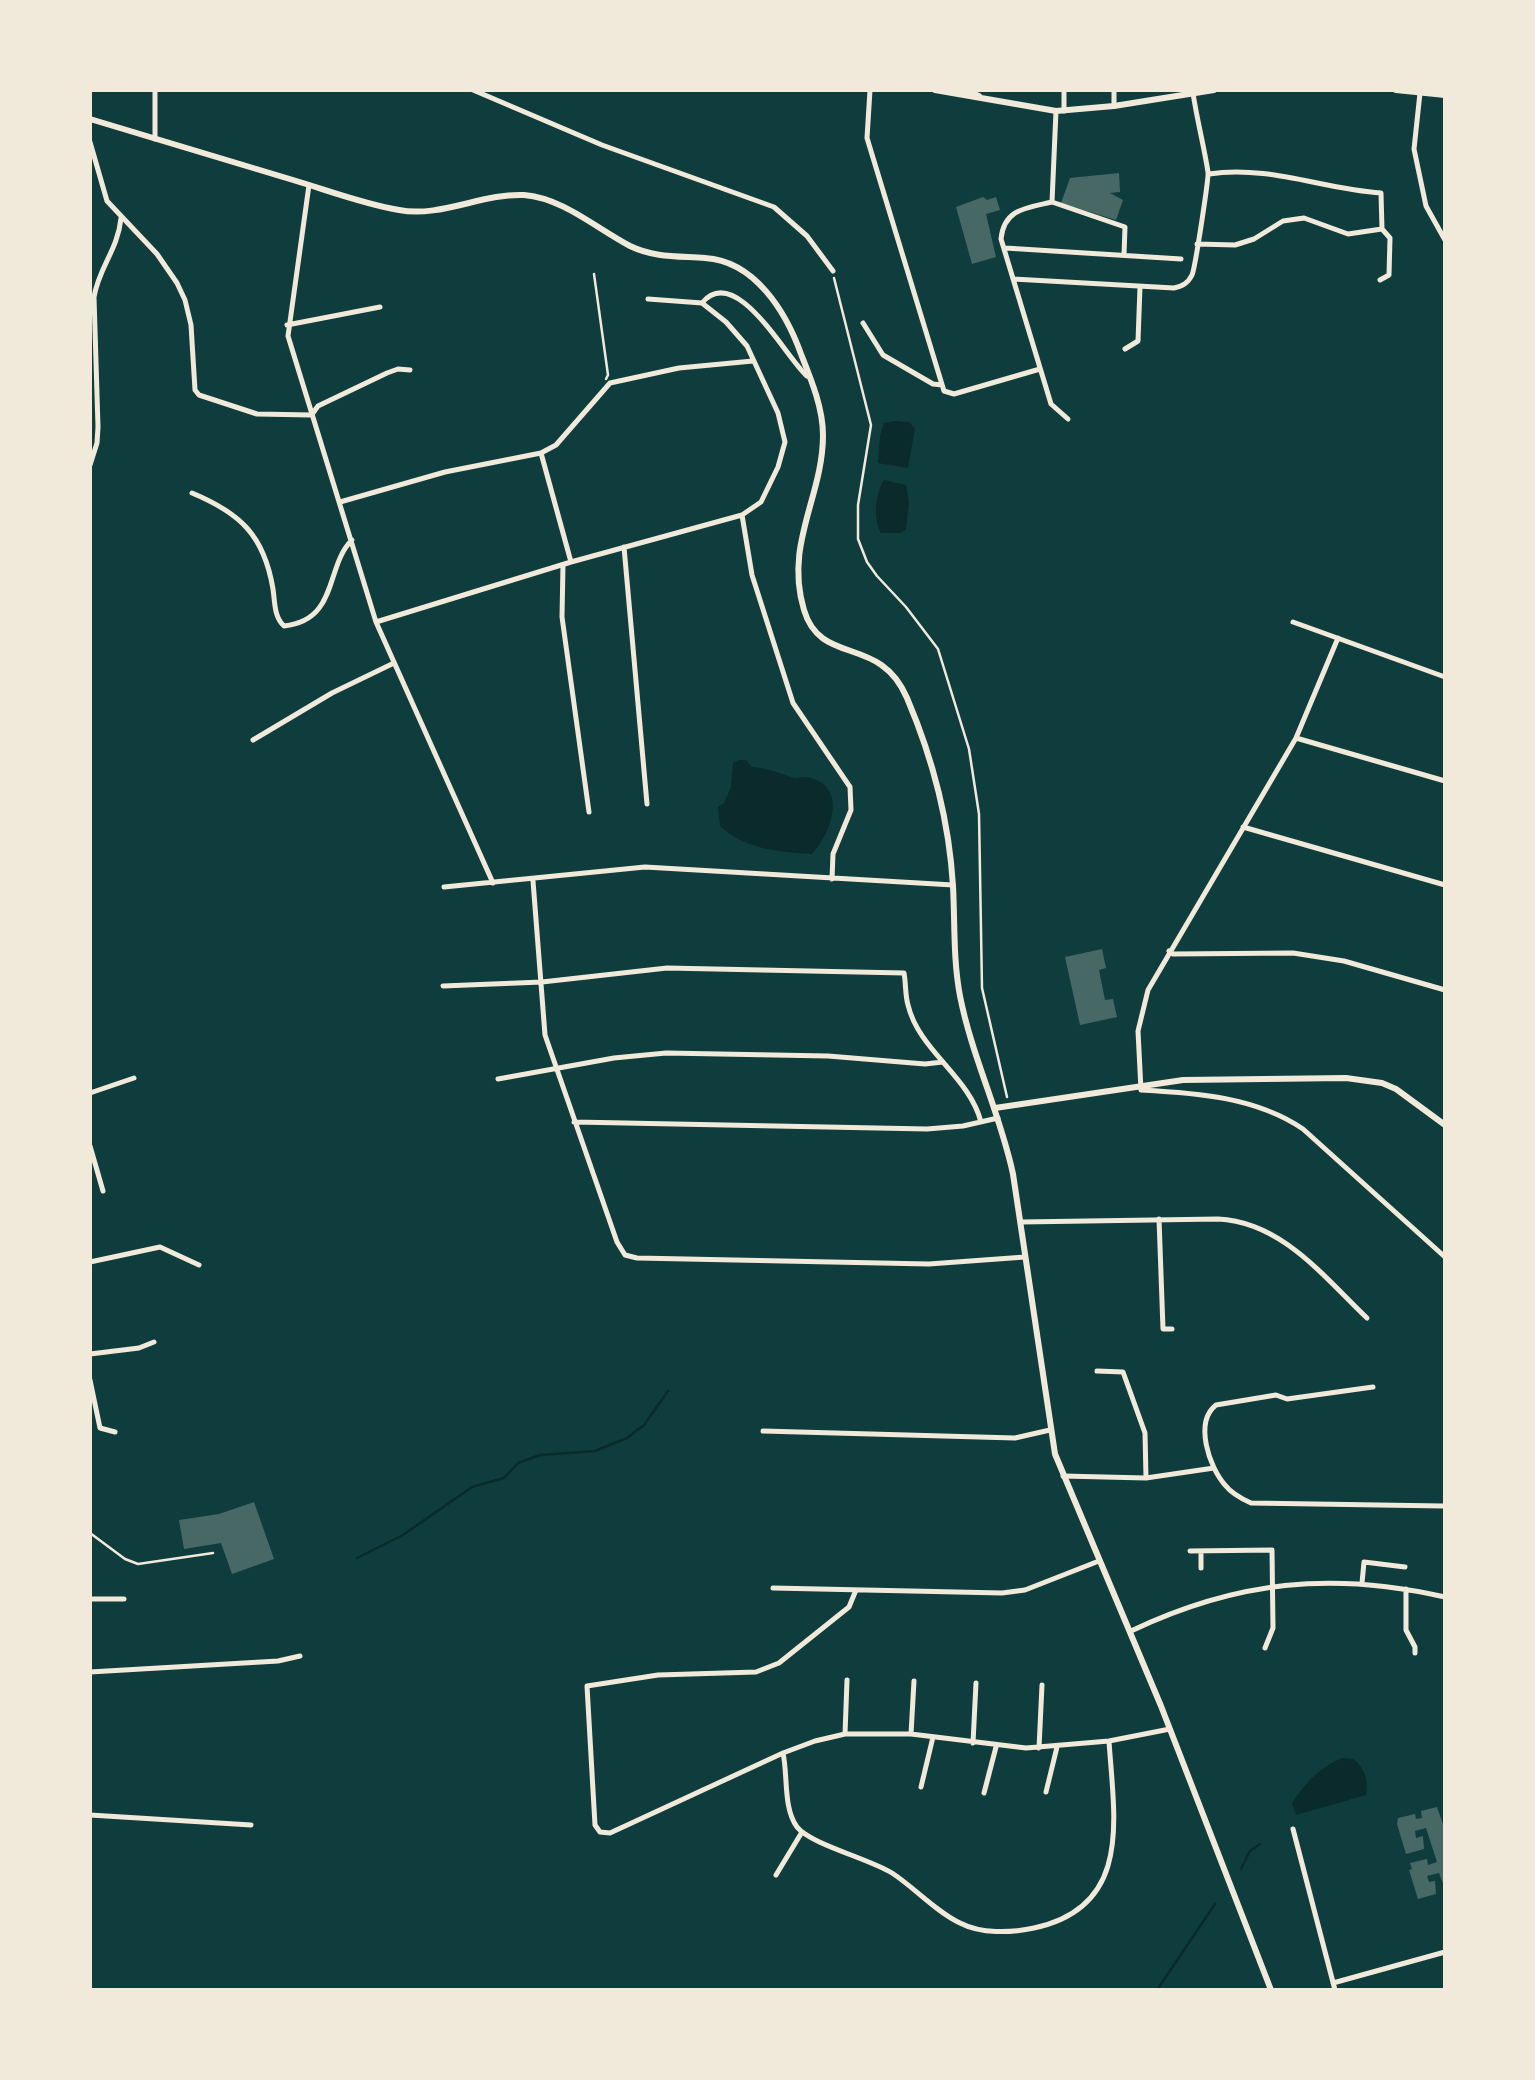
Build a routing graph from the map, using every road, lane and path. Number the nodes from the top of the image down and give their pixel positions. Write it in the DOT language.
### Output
graph roads {
  1 [pos="154,90"];
  2 [pos="473,90"];
  3 [pos="870,90"];
  4 [pos="936,90"];
  5 [pos="965,90"];
  6 [pos="1064,90"];
  7 [pos="1114,90"];
  8 [pos="1214,90"];
  9 [pos="1396,90"];
  10 [pos="1192,93"];
  11 [pos="1420,93"];
  12 [pos="1163,94"];
  13 [pos="1445,95"];
  14 [pos="984,99"];
  15 [pos="1114,106"];
  16 [pos="1060,110"];
  17 [pos="90,119"];
  18 [pos="154,138"];
  19 [pos="90,142"];
  20 [pos="1209,174"];
  21 [pos="309,185"];
  22 [pos="1052,202"];
  23 [pos="121,218"];
  24 [pos="1382,229"];
  25 [pos="1445,240"];
  26 [pos="1197,244"];
  27 [pos="1004,248"];
  28 [pos="1124,255"];
  29 [pos="1181,259"];
  30 [pos="832,271"];
  31 [pos="594,274"];
  32 [pos="1013,278"];
  33 [pos="1380,280"];
  34 [pos="1140,287"];
  35 [pos="648,299"];
  36 [pos="702,303"];
  37 [pos="380,307"];
  38 [pos="863,323"];
  39 [pos="287,326"];
  40 [pos="1125,349"];
  41 [pos="753,361"];
  42 [pos="1040,369"];
  43 [pos="410,370"];
  44 [pos="810,378"];
  45 [pos="606,379"];
  46 [pos="942,385"];
  47 [pos="311,415"];
  48 [pos="1068,419"];
  49 [pos="541,452"];
  50 [pos="90,465"];
  51 [pos="192,492"];
  52 [pos="340,502"];
  53 [pos="742,515"];
  54 [pos="352,540"];
  55 [pos="624,547"];
  56 [pos="567,564"];
  57 [pos="376,622"];
  58 [pos="1293,622"];
  59 [pos="1338,638"];
  60 [pos="394,663"];
  61 [pos="1445,677"];
  62 [pos="1296,738"];
  63 [pos="252,740"];
  64 [pos="1445,781"];
  65 [pos="647,804"];
  66 [pos="589,812"];
  67 [pos="1242,827"];
  68 [pos="832,879"];
  69 [pos="532,880"];
  70 [pos="493,883"];
  71 [pos="953,885"];
  72 [pos="1445,885"];
  73 [pos="444,887"];
  74 [pos="1169,951"];
  75 [pos="542,982"];
  76 [pos="443,986"];
  77 [pos="1445,990"];
  78 [pos="943,1062"];
  79 [pos="556,1070"];
  80 [pos="134,1078"];
  81 [pos="498,1079"];
  82 [pos="1141,1084"];
  83 [pos="90,1093"];
  84 [pos="1009,1105"];
  85 [pos="995,1108"];
  86 [pos="998,1118"];
  87 [pos="574,1122"];
  88 [pos="981,1122"];
  89 [pos="1445,1125"];
  90 [pos="90,1146"];
  91 [pos="104,1191"];
  92 [pos="1159,1219"];
  93 [pos="1021,1222"];
  94 [pos="1025,1257"];
  95 [pos="1445,1258"];
  96 [pos="90,1262"];
  97 [pos="199,1265"];
  98 [pos="1367,1318"];
  99 [pos="1172,1329"];
  100 [pos="154,1342"];
  101 [pos="90,1354"];
  102 [pos="1097,1371"];
  103 [pos="90,1380"];
  104 [pos="1373,1387"];
  105 [pos="1050,1430"];
  106 [pos="763,1431"];
  107 [pos="115,1432"];
  108 [pos="1214,1468"];
  109 [pos="1064,1476"];
  110 [pos="1146,1478"];
  111 [pos="1443,1506"];
  112 [pos="90,1533"];
  113 [pos="1190,1551"];
  114 [pos="1200,1551"];
  115 [pos="213,1553"];
  116 [pos="1099,1562"];
  117 [pos="1405,1567"];
  118 [pos="1201,1568"];
  119 [pos="1362,1583"];
  120 [pos="1273,1585"];
  121 [pos="772,1588"];
  122 [pos="1406,1588"];
  123 [pos="856,1590"];
  124 [pos="1445,1597"];
  125 [pos="124,1599"];
  126 [pos="90,1600"];
  127 [pos="1131,1631"];
  128 [pos="1265,1648"];
  129 [pos="1415,1654"];
  130 [pos="300,1656"];
  131 [pos="90,1672"];
  132 [pos="847,1680"];
  133 [pos="914,1681"];
  134 [pos="976,1683"];
  135 [pos="1042,1685"];
  136 [pos="1170,1730"];
  137 [pos="845,1734"];
  138 [pos="911,1734"];
  139 [pos="933,1737"];
  140 [pos="1109,1741"];
  141 [pos="973,1743"];
  142 [pos="996,1746"];
  143 [pos="1039,1748"];
  144 [pos="1057,1748"];
  145 [pos="783,1753"];
  146 [pos="920,1787"];
  147 [pos="1046,1792"];
  148 [pos="984,1793"];
  149 [pos="90,1815"];
  150 [pos="251,1826"];
  151 [pos="1294,1829"];
  152 [pos="802,1832"];
  153 [pos="776,1875"];
  154 [pos="1445,1952"];
  155 [pos="1334,1987"];
  156 [pos="1272,1990"];
  1 -- 18 [label="street"];
  2 -- 30 [label="street"];
  3 -- 46 [label="street"];
  4 -- 14 [label="main road"];
  5 -- 14 [label="main road"];
  6 -- 16 [label="street"];
  7 -- 15 [label="street"];
  8 -- 10 [label="main road"];
  9 -- 11 [label="main road"];
  10 -- 12 [label="main road"];
  10 -- 20 [label="street"];
  11 -- 13 [label="main road"];
  11 -- 25 [label="street"];
  12 -- 15 [label="main road"];
  14 -- 16 [label="main road"];
  15 -- 16 [label="main road"];
  16 -- 22 [label="street"];
  17 -- 18 [label="main road"];
  18 -- 21 [label="main road"];
  19 -- 23 [label="street"];
  20 -- 24 [label="street"];
  20 -- 26 [label="street"];
  21 -- 39 [label="street"];
  21 -- 44 [label="main road"];
  22 -- 27 [label="street"];
  22 -- 28 [label="street"];
  23 -- 47 [label="street"];
  23 -- 50 [label="street"];
  24 -- 26 [label="street"];
  24 -- 33 [label="street"];
  26 -- 34 [label="street"];
  27 -- 28 [label="street"];
  27 -- 32 [label="street"];
  28 -- 29 [label="street"];
  30 -- 84 [label="path"];
  31 -- 45 [label="lane"];
  32 -- 34 [label="street"];
  32 -- 42 [label="street"];
  34 -- 40 [label="street"];
  35 -- 36 [label="street"];
  36 -- 41 [label="street"];
  36 -- 44 [label="street"];
  37 -- 39 [label="street"];
  38 -- 46 [label="street"];
  39 -- 47 [label="street"];
  41 -- 49 [label="street"];
  41 -- 53 [label="street"];
  42 -- 46 [label="street"];
  42 -- 48 [label="street"];
  43 -- 47 [label="street"];
  44 -- 71 [label="main road"];
  47 -- 52 [label="street"];
  49 -- 52 [label="street"];
  49 -- 56 [label="street"];
  51 -- 54 [label="street"];
  52 -- 54 [label="street"];
  53 -- 55 [label="street"];
  53 -- 68 [label="street"];
  54 -- 57 [label="street"];
  55 -- 56 [label="street"];
  55 -- 65 [label="street"];
  56 -- 57 [label="street"];
  56 -- 66 [label="street"];
  57 -- 60 [label="street"];
  58 -- 59 [label="street"];
  59 -- 61 [label="street"];
  59 -- 62 [label="street"];
  60 -- 63 [label="street"];
  60 -- 70 [label="street"];
  62 -- 64 [label="street"];
  62 -- 67 [label="street"];
  67 -- 72 [label="street"];
  67 -- 74 [label="street"];
  68 -- 69 [label="street"];
  68 -- 71 [label="street"];
  69 -- 70 [label="street"];
  69 -- 75 [label="street"];
  70 -- 73 [label="street"];
  71 -- 85 [label="main road"];
  74 -- 77 [label="street"];
  74 -- 82 [label="street"];
  75 -- 76 [label="street"];
  75 -- 78 [label="street"];
  75 -- 79 [label="street"];
  78 -- 79 [label="street"];
  78 -- 88 [label="street"];
  79 -- 81 [label="street"];
  79 -- 87 [label="street"];
  80 -- 83 [label="street"];
  82 -- 84 [label="main road"];
  82 -- 89 [label="main road"];
  82 -- 95 [label="street"];
  84 -- 85 [label="main road"];
  85 -- 86 [label="main road"];
  86 -- 88 [label="street"];
  86 -- 93 [label="main road"];
  87 -- 88 [label="street"];
  87 -- 94 [label="street"];
  90 -- 91 [label="street"];
  92 -- 93 [label="street"];
  92 -- 98 [label="street"];
  92 -- 99 [label="street"];
  93 -- 94 [label="main road"];
  94 -- 105 [label="main road"];
  96 -- 97 [label="street"];
  100 -- 101 [label="street"];
  102 -- 110 [label="street"];
  103 -- 107 [label="street"];
  104 -- 108 [label="street"];
  105 -- 106 [label="street"];
  105 -- 109 [label="main road"];
  108 -- 110 [label="street"];
  108 -- 111 [label="street"];
  109 -- 110 [label="street"];
  109 -- 116 [label="main road"];
  112 -- 115 [label="lane"];
  113 -- 114 [label="street"];
  114 -- 118 [label="street"];
  114 -- 120 [label="street"];
  116 -- 123 [label="street"];
  116 -- 127 [label="main road"];
  117 -- 119 [label="street"];
  119 -- 120 [label="street"];
  119 -- 122 [label="street"];
  120 -- 127 [label="street"];
  120 -- 128 [label="street"];
  121 -- 123 [label="street"];
  122 -- 124 [label="street"];
  122 -- 129 [label="street"];
  123 -- 145 [label="street"];
  125 -- 126 [label="street"];
  127 -- 136 [label="main road"];
  130 -- 131 [label="street"];
  132 -- 137 [label="street"];
  133 -- 138 [label="street"];
  134 -- 141 [label="street"];
  135 -- 143 [label="street"];
  136 -- 140 [label="street"];
  136 -- 156 [label="main road"];
  137 -- 138 [label="street"];
  137 -- 145 [label="street"];
  138 -- 139 [label="street"];
  139 -- 141 [label="street"];
  139 -- 146 [label="street"];
  140 -- 144 [label="street"];
  140 -- 152 [label="street"];
  141 -- 142 [label="street"];
  142 -- 143 [label="street"];
  142 -- 148 [label="street"];
  143 -- 144 [label="street"];
  144 -- 147 [label="street"];
  145 -- 152 [label="street"];
  149 -- 150 [label="street"];
  151 -- 155 [label="street"];
  152 -- 153 [label="street"];
  154 -- 155 [label="street"];
}
